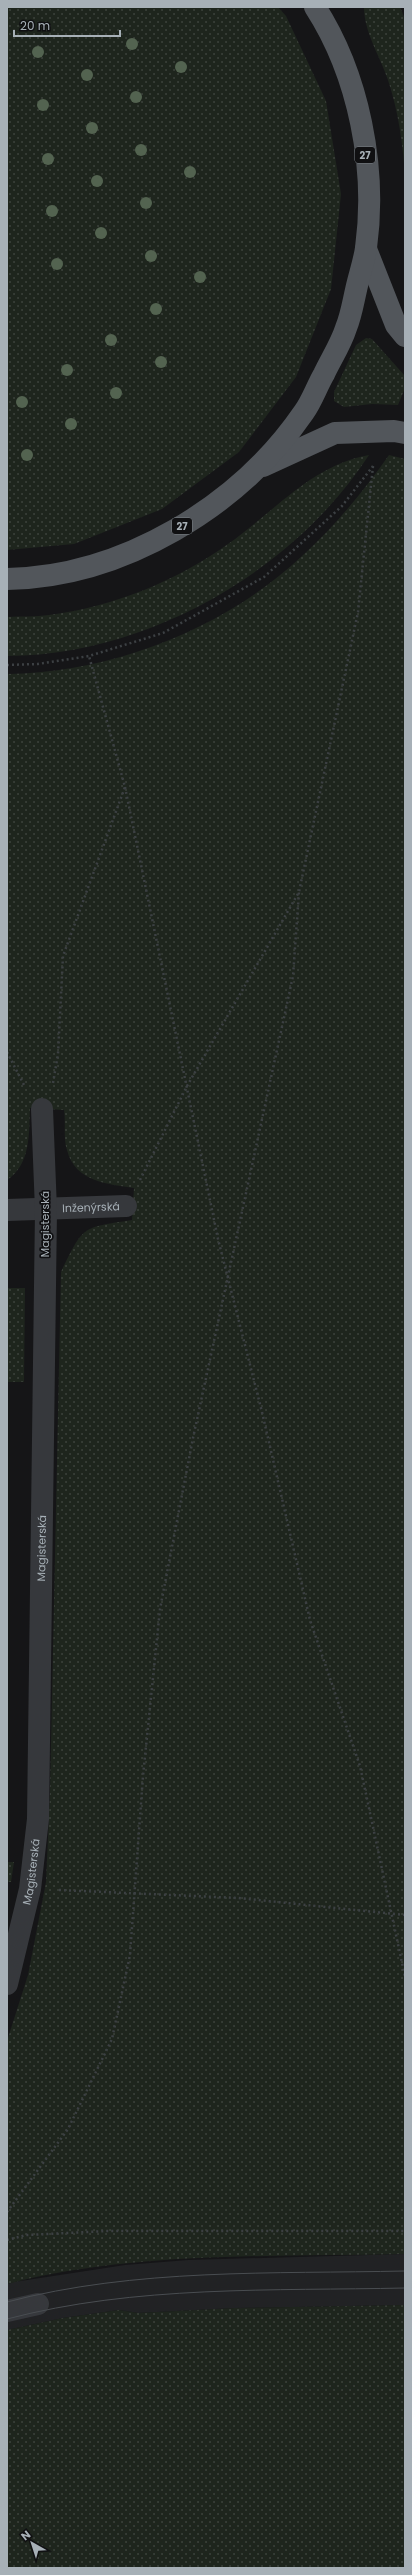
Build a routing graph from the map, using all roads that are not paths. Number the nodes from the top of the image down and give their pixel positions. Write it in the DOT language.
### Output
graph roads {
  1 [pos="315,7"];
  2 [pos="334,7"];
  3 [pos="343,63"];
  4 [pos="366,248"];
  5 [pos="405,336"];
  6 [pos="400,432"];
  7 [pos="258,468"];
  8 [pos="7,579"];
  9 [pos="42,1109"];
  10 [pos="126,1206"];
  11 [pos="7,1210"];
  12 [pos="46,1210"];
  13 [pos="7,1984"];
  14 [pos="38,2304"];
  15 [pos="7,2311"];
  1 -- 3 [label="main road"];
  2 -- 3 [label="main road, 27"];
  3 -- 4 [label="main road, 27"];
  4 -- 5 [label="main road, 27"];
  4 -- 7 [label="main road"];
  6 -- 7 [label="main road, 27"];
  7 -- 8 [label="main road, 27"];
  9 -- 12 [label="street, Magisterská"];
  10 -- 12 [label="street, Inženýrská"];
  11 -- 12 [label="street, Inženýrská"];
  12 -- 13 [label="street, Magisterská"];
  14 -- 15 [label="street"];
}
